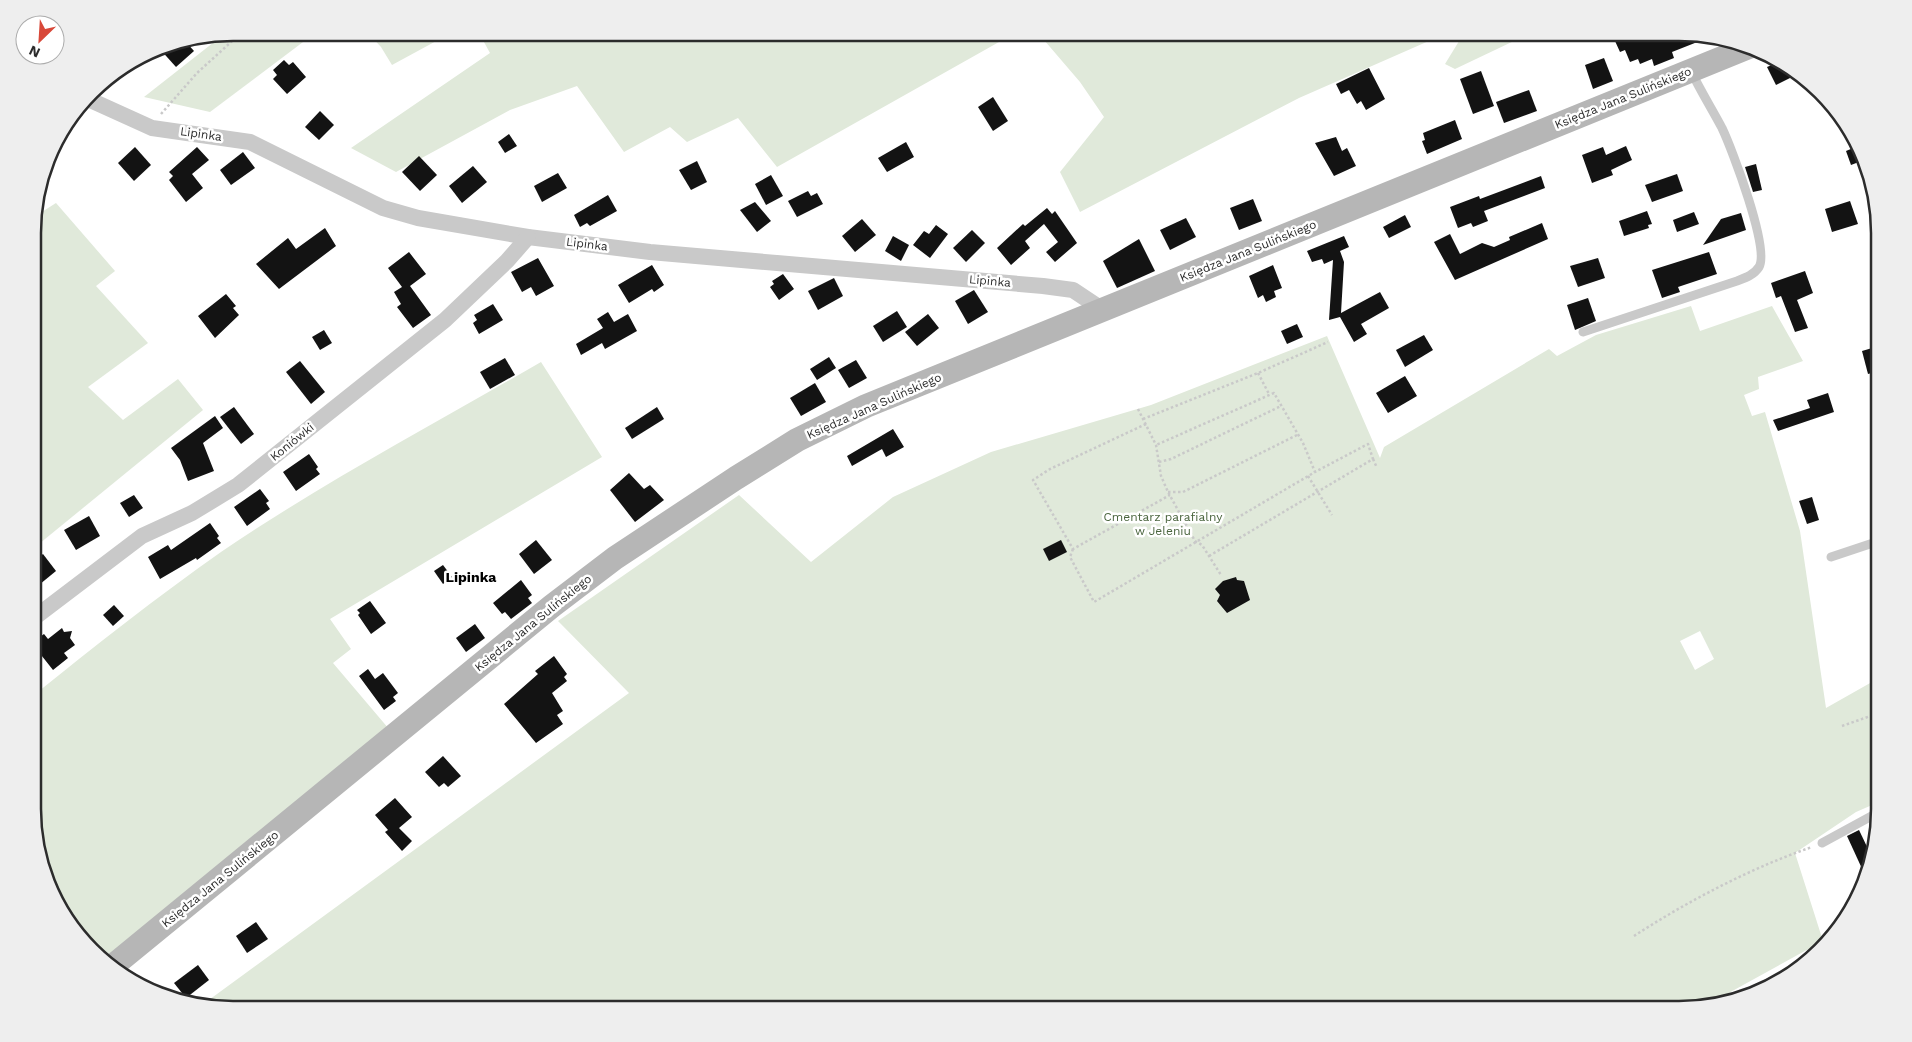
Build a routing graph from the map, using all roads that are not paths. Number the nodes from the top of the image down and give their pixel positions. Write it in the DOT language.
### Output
graph roads {
  1 [pos="1740,51"];
  2 [pos="1690,71"];
  3 [pos="93,102"];
  4 [pos="528,237"];
  5 [pos="1103,310"];
  6 [pos="1583,332"];
  7 [pos="1871,544"];
  8 [pos="1831,557"];
  9 [pos="41,613"];
  10 [pos="1870,817"];
  11 [pos="1822,843"];
  12 [pos="118,962"];
  1 -- 2 [label="street, Księdza Jana Sulińskiego"];
  2 -- 5 [label="street, Księdza Jana Sulińskiego"];
  2 -- 6 [label="lane"];
  3 -- 4 [label="street, Lipinka"];
  4 -- 5 [label="street, Lipinka"];
  4 -- 9 [label="street, Koniówki"];
  5 -- 12 [label="street, Księdza Jana Sulińskiego"];
  7 -- 8 [label="lane"];
  10 -- 11 [label="lane"];
}
